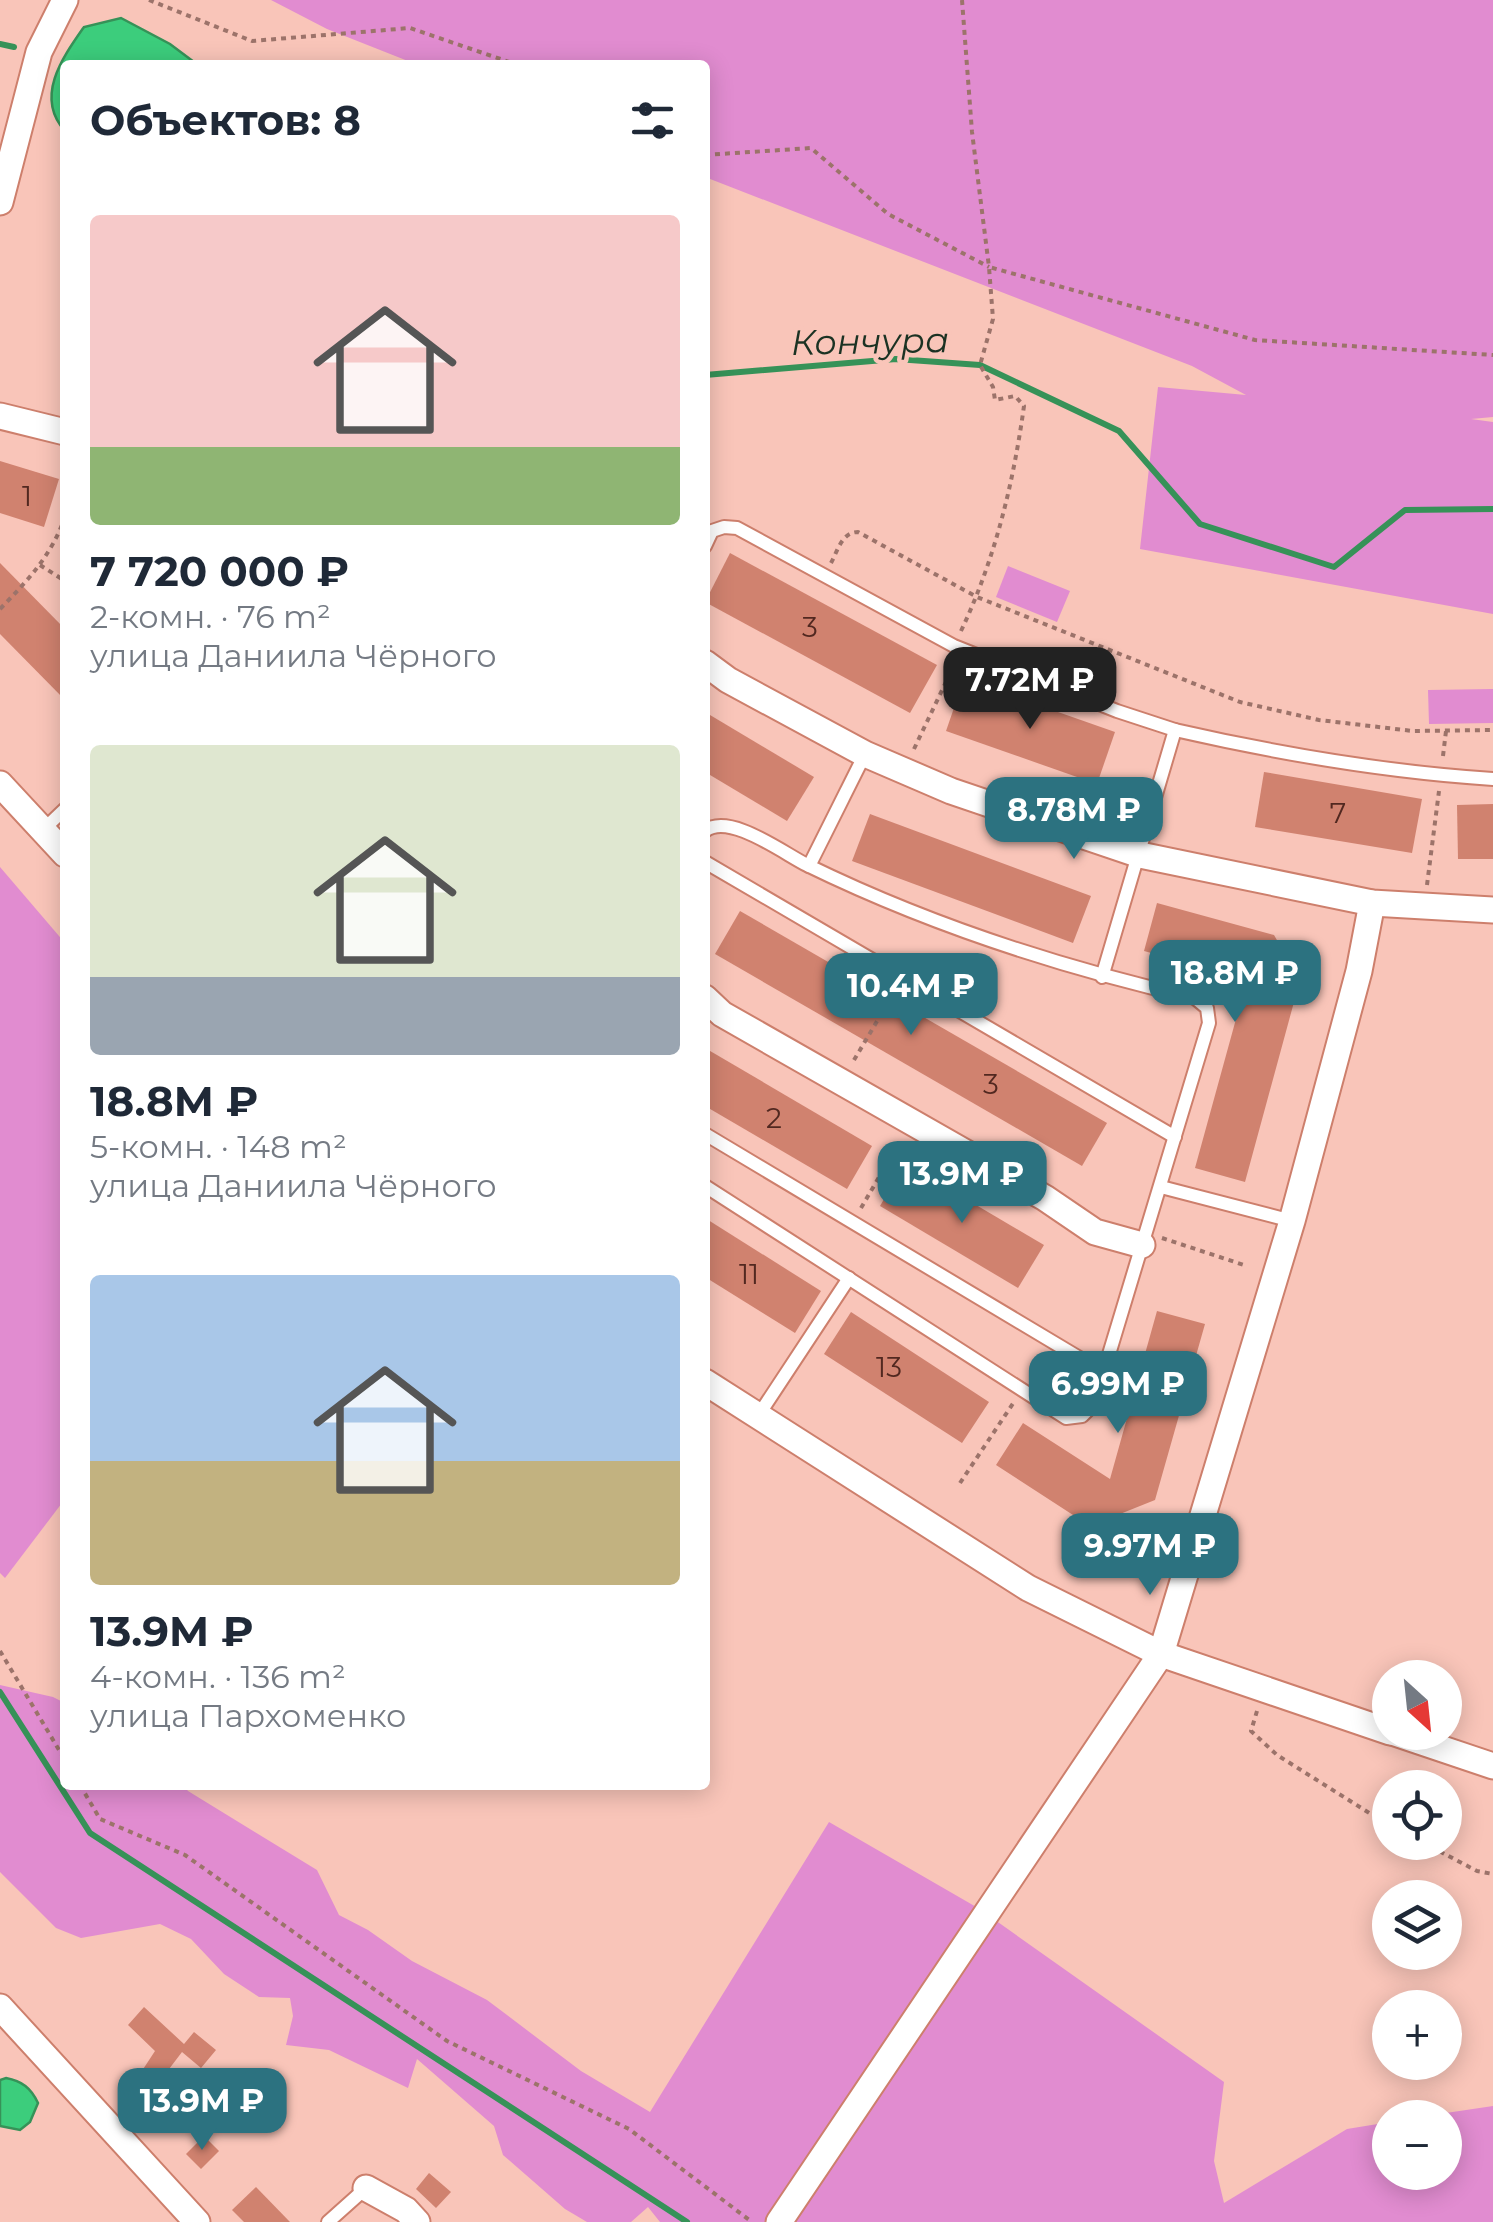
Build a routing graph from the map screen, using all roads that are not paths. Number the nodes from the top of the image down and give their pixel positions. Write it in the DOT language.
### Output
graph roads {
  1 [pos="65,0"];
  2 [pos="0,202"];
  3 [pos="0,416"];
  4 [pos="60,431"];
  5 [pos="710,536"];
  6 [pos="710,666"];
  7 [pos="1175,730"];
  8 [pos="865,754"];
  9 [pos="1493,779"];
  10 [pos="0,784"];
  11 [pos="60,814"];
  12 [pos="710,827"];
  13 [pos="42,830"];
  14 [pos="60,849"];
  15 [pos="1140,855"];
  16 [pos="710,865"];
  17 [pos="809,866"];
  18 [pos="1372,903"];
  19 [pos="1493,910"];
  20 [pos="1102,977"];
  21 [pos="710,1003"];
  22 [pos="710,1137"];
  23 [pos="1175,1137"];
  24 [pos="1161,1187"];
  25 [pos="710,1189"];
  26 [pos="1292,1220"];
  27 [pos="1144,1239"];
  28 [pos="849,1278"];
  29 [pos="1103,1372"];
  30 [pos="710,1385"];
  31 [pos="758,1416"];
  32 [pos="1162,1654"];
  33 [pos="1372,1726"];
  34 [pos="1445,1750"];
  35 [pos="1493,1766"];
  36 [pos="0,2007"];
  37 [pos="366,2188"];
  38 [pos="197,2222"];
  39 [pos="328,2222"];
  40 [pos="417,2222"];
  41 [pos="779,2222"];
  1 -- 2 [label="street"];
  3 -- 4 [label="street"];
  5 -- 7 [label="lane"];
  6 -- 8 [label="street"];
  7 -- 9 [label="lane"];
  7 -- 15 [label="lane"];
  8 -- 15 [label="street"];
  8 -- 17 [label="lane"];
  10 -- 13 [label="street"];
  11 -- 13 [label="lane"];
  12 -- 17 [label="lane"];
  13 -- 14 [label="street"];
  15 -- 18 [label="street"];
  15 -- 20 [label="lane"];
  16 -- 23 [label="lane"];
  17 -- 20 [label="lane"];
  18 -- 19 [label="street"];
  18 -- 26 [label="street"];
  20 -- 23 [label="lane"];
  21 -- 27 [label="street"];
  22 -- 29 [label="lane"];
  23 -- 24 [label="lane"];
  24 -- 26 [label="lane"];
  24 -- 27 [label="lane"];
  25 -- 28 [label="lane"];
  26 -- 32 [label="street"];
  27 -- 29 [label="lane"];
  28 -- 29 [label="lane"];
  28 -- 31 [label="lane"];
  30 -- 31 [label="street"];
  31 -- 32 [label="street"];
  32 -- 33 [label="street"];
  32 -- 41 [label="street"];
  34 -- 35 [label="street"];
  36 -- 38 [label="street"];
  37 -- 39 [label="lane"];
  37 -- 40 [label="street"];
}
